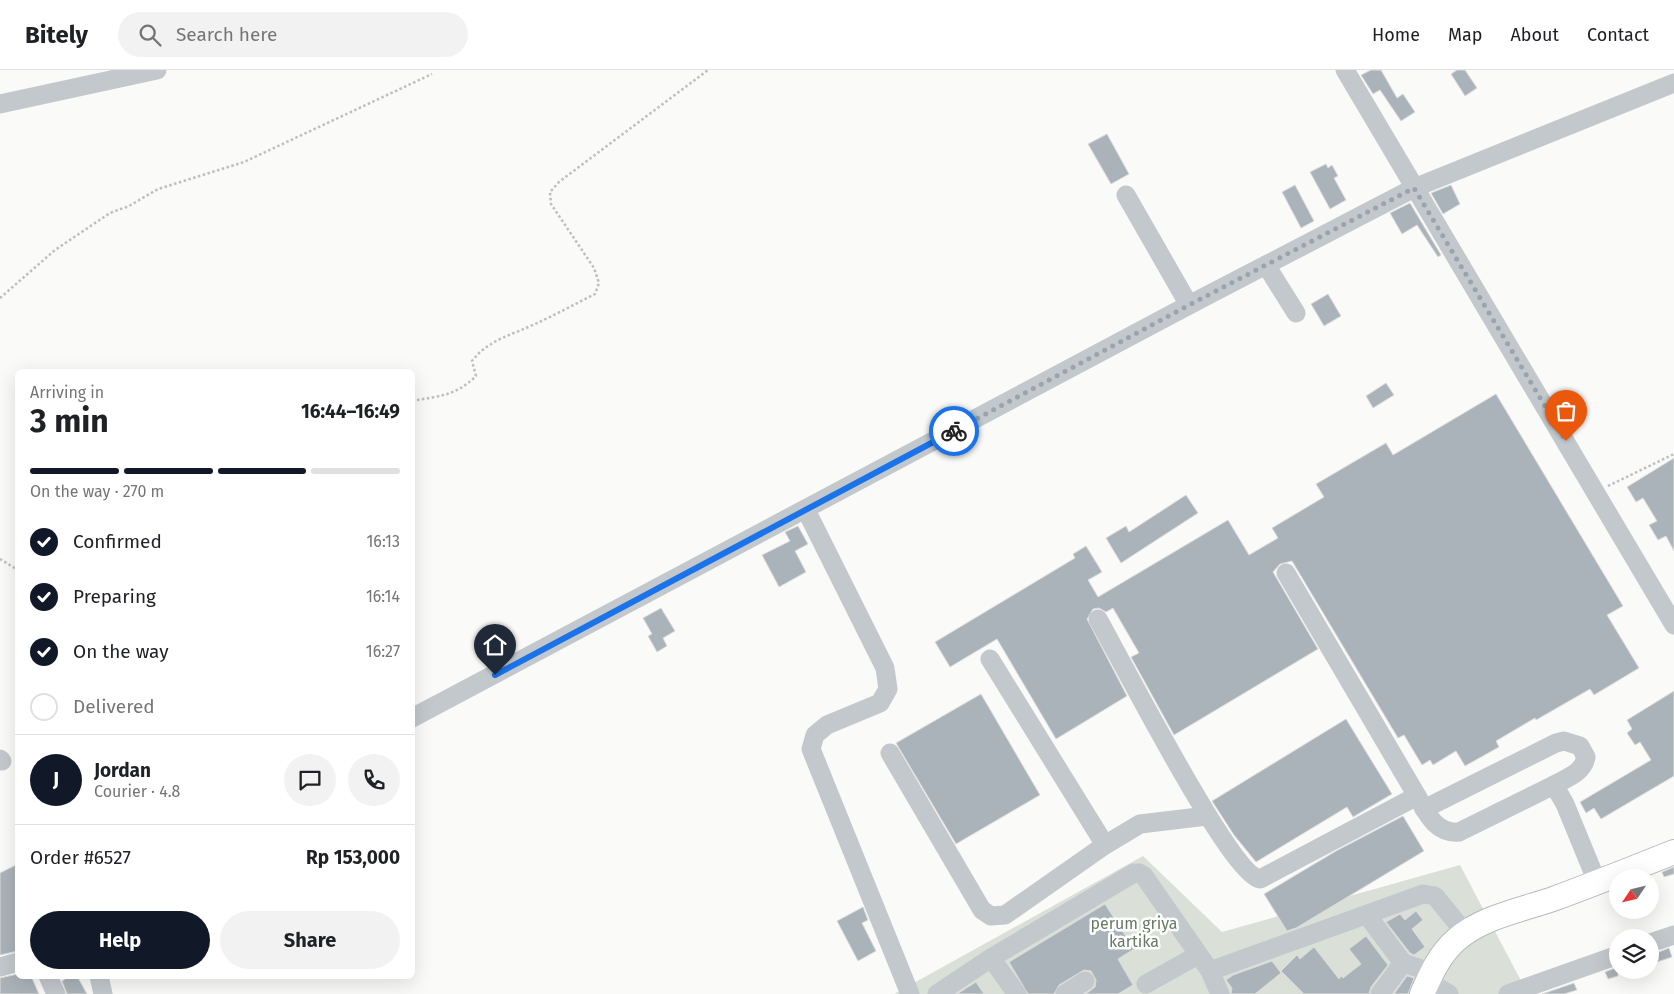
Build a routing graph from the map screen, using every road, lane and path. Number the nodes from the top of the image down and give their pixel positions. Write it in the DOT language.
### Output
graph roads {
  1 [pos="157,70"];
  2 [pos="708,70"];
  3 [pos="1345,70"];
  4 [pos="432,74"];
  5 [pos="1674,83"];
  6 [pos="0,104"];
  7 [pos="1414,188"];
  8 [pos="1126,195"];
  9 [pos="1266,265"];
  10 [pos="0,298"];
  11 [pos="1189,305"];
  12 [pos="1296,313"];
  13 [pos="415,400"];
  14 [pos="1674,454"];
  15 [pos="1596,492"];
  16 [pos="806,510"];
  17 [pos="0,559"];
  18 [pos="15,568"];
  19 [pos="1286,573"];
  20 [pos="1667,595"];
  21 [pos="1098,619"];
  22 [pos="1674,625"];
  23 [pos="990,659"];
  24 [pos="415,716"];
  25 [pos="890,753"];
  26 [pos="1554,785"];
  27 [pos="1420,803"];
  28 [pos="1207,816"];
  29 [pos="1105,845"];
  30 [pos="1674,852"];
  31 [pos="1597,882"];
  32 [pos="1367,915"];
  33 [pos="1465,933"];
  34 [pos="1674,935"];
  35 [pos="1659,940"];
  36 [pos="1198,955"];
  37 [pos="991,958"];
  38 [pos="1609,958"];
  39 [pos="15,963"];
  40 [pos="1403,963"];
  41 [pos="0,967"];
  42 [pos="1210,971"];
  43 [pos="49,979"];
  44 [pos="100,979"];
  45 [pos="1085,981"];
  46 [pos="1427,982"];
  47 [pos="1146,984"];
  48 [pos="56,994"];
  49 [pos="103,994"];
  50 [pos="910,994"];
  51 [pos="937,994"];
  52 [pos="1017,994"];
  53 [pos="1064,994"];
  54 [pos="1220,994"];
  55 [pos="1380,994"];
  56 [pos="1449,994"];
  57 [pos="1508,994"];
  1 -- 6 [label="street"];
  2 -- 13 [label="path"];
  3 -- 7 [label="street"];
  4 -- 10 [label="path"];
  5 -- 7 [label="street"];
  7 -- 9 [label="street"];
  7 -- 15 [label="street"];
  8 -- 11 [label="street"];
  9 -- 11 [label="street"];
  9 -- 12 [label="street"];
  11 -- 16 [label="street"];
  14 -- 15 [label="path"];
  15 -- 20 [label="street"];
  16 -- 24 [label="street"];
  16 -- 50 [label="street"];
  17 -- 18 [label="path"];
  19 -- 27 [label="street"];
  20 -- 22 [label="street"];
  21 -- 28 [label="street"];
  23 -- 29 [label="street"];
  25 -- 29 [label="street"];
  26 -- 27 [label="street"];
  26 -- 27 [label="street"];
  26 -- 31 [label="street"];
  27 -- 28 [label="street"];
  28 -- 29 [label="street"];
  30 -- 31 [label="main road"];
  31 -- 33 [label="main road"];
  32 -- 33 [label="street"];
  32 -- 40 [label="street"];
  32 -- 42 [label="street"];
  33 -- 46 [label="main road"];
  34 -- 35 [label="street"];
  36 -- 37 [label="street"];
  36 -- 42 [label="street"];
  36 -- 47 [label="street"];
  37 -- 51 [label="street"];
  37 -- 52 [label="street"];
  38 -- 57 [label="street"];
  39 -- 41 [label="street"];
  40 -- 46 [label="street"];
  40 -- 55 [label="street"];
  42 -- 54 [label="street"];
  43 -- 48 [label="street"];
  44 -- 49 [label="street"];
  45 -- 53 [label="street"];
  46 -- 56 [label="street"];
}
